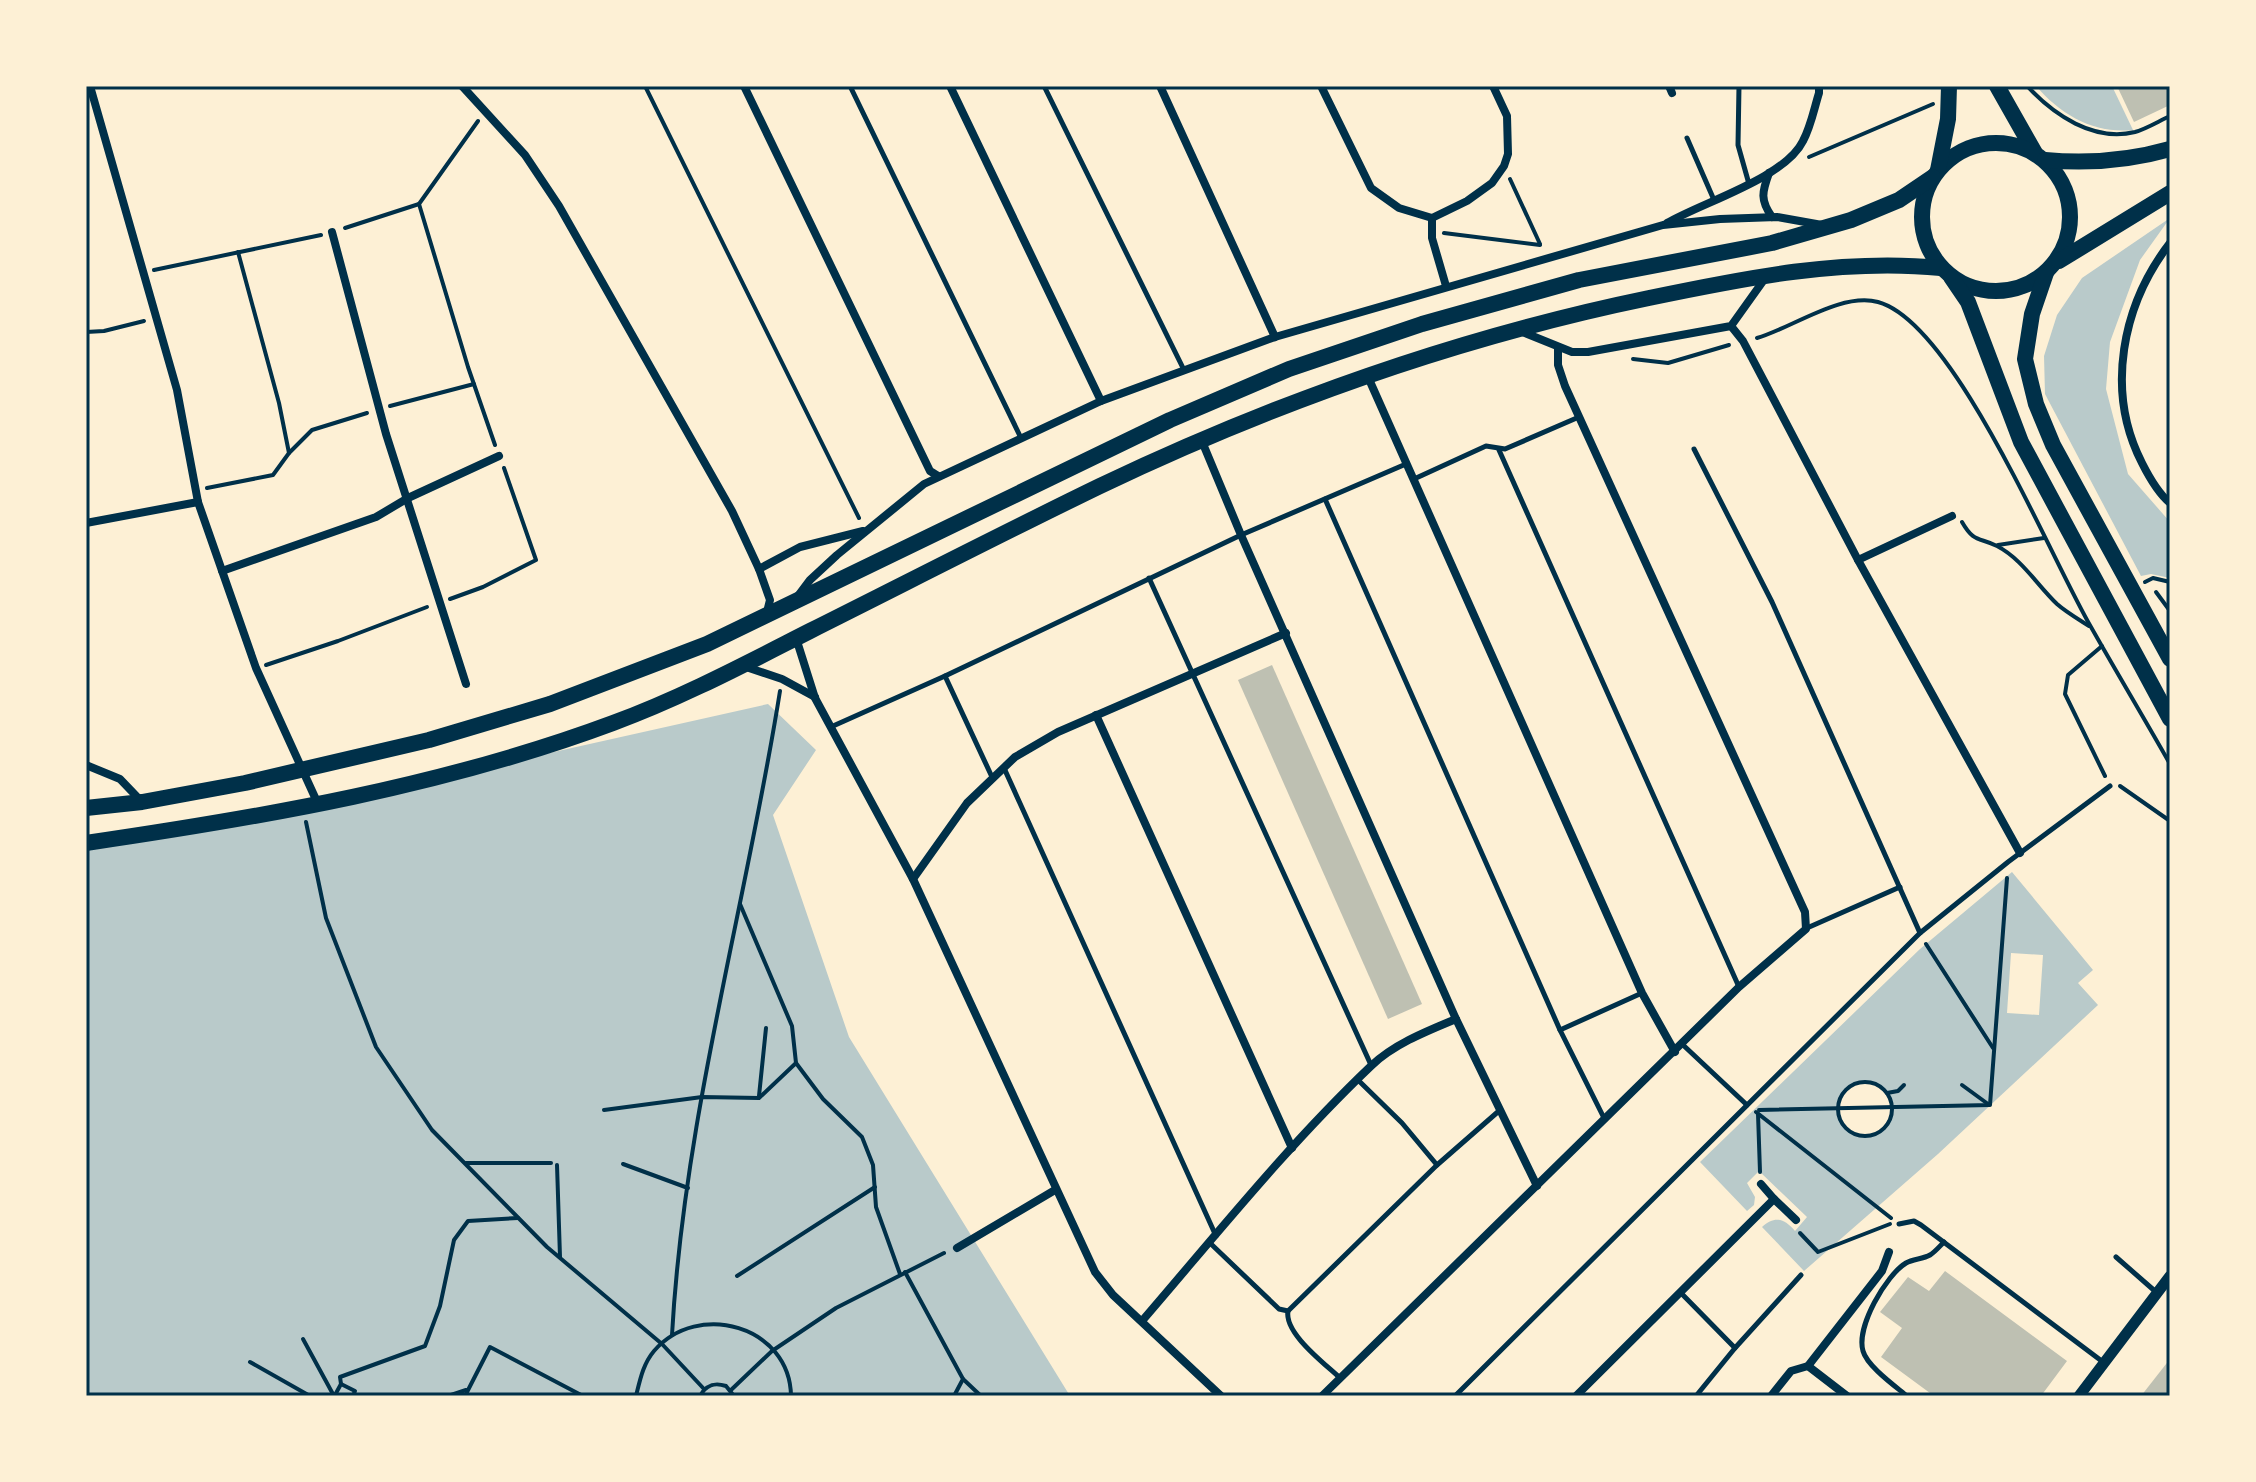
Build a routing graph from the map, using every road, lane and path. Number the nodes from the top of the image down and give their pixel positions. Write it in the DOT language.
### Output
graph roads {
  1 [pos="90,86"];
  2 [pos="462,86"];
  3 [pos="645,86"];
  4 [pos="744,86"];
  5 [pos="850,86"];
  6 [pos="950,86"];
  7 [pos="1044,86"];
  8 [pos="1160,86"];
  9 [pos="1321,86"];
  10 [pos="1493,86"];
  11 [pos="1739,86"];
  12 [pos="1819,86"];
  13 [pos="1997,86"];
  14 [pos="2027,86"];
  15 [pos="1949,92"];
  16 [pos="486,110"];
  17 [pos="2170,116"];
  18 [pos="1687,138"];
  19 [pos="2170,149"];
  20 [pos="2040,157"];
  21 [pos="1787,159"];
  22 [pos="1504,166"];
  23 [pos="1769,172"];
  24 [pos="1935,174"];
  25 [pos="1749,185"];
  26 [pos="2170,193"];
  27 [pos="1714,200"];
  28 [pos="419,204"];
  29 [pos="1772,217"];
  30 [pos="1432,218"];
  31 [pos="1663,225"];
  32 [pos="1829,226"];
  33 [pos="332,232"];
  34 [pos="1432,232"];
  35 [pos="2170,243"];
  36 [pos="1540,245"];
  37 [pos="238,252"];
  38 [pos="1546,257"];
  39 [pos="2051,268"];
  40 [pos="144,272"];
  41 [pos="1946,273"];
  42 [pos="1767,276"];
  43 [pos="1446,286"];
  44 [pos="158,317"];
  45 [pos="1731,326"];
  46 [pos="1517,330"];
  47 [pos="86,332"];
  48 [pos="1275,337"];
  49 [pos="1743,341"];
  50 [pos="1621,346"];
  51 [pos="1558,347"];
  52 [pos="1184,370"];
  53 [pos="1368,377"];
  54 [pos="1101,401"];
  55 [pos="1579,417"];
  56 [pos="1021,438"];
  57 [pos="1201,439"];
  58 [pos="1694,449"];
  59 [pos="1499,450"];
  60 [pos="499,456"];
  61 [pos="1407,464"];
  62 [pos="938,476"];
  63 [pos="1414,479"];
  64 [pos="196,490"];
  65 [pos="408,498"];
  66 [pos="1325,499"];
  67 [pos="198,502"];
  68 [pos="2170,503"];
  69 [pos="1952,516"];
  70 [pos="86,523"];
  71 [pos="865,531"];
  72 [pos="1241,535"];
  73 [pos="2045,538"];
  74 [pos="1995,545"];
  75 [pos="1858,560"];
  76 [pos="759,569"];
  77 [pos="222,571"];
  78 [pos="1149,578"];
  79 [pos="2147,581"];
  80 [pos="439,602"];
  81 [pos="793,603"];
  82 [pos="2170,611"];
  83 [pos="766,616"];
  84 [pos="2091,627"];
  85 [pos="1286,633"];
  86 [pos="796,638"];
  87 [pos="2103,645"];
  88 [pos="2170,659"];
  89 [pos="741,666"];
  90 [pos="256,668"];
  91 [pos="1194,673"];
  92 [pos="945,676"];
  93 [pos="782,679"];
  94 [pos="466,684"];
  95 [pos="815,698"];
  96 [pos="1096,715"];
  97 [pos="2170,719"];
  98 [pos="833,726"];
  99 [pos="2170,764"];
  100 [pos="86,765"];
  101 [pos="1003,767"];
  102 [pos="302,770"];
  103 [pos="992,777"];
  104 [pos="2110,786"];
  105 [pos="142,802"];
  106 [pos="310,806"];
  107 [pos="86,808"];
  108 [pos="2170,821"];
  109 [pos="86,843"];
  110 [pos="2020,853"];
  111 [pos="2008,862"];
  112 [pos="913,879"];
  113 [pos="1900,887"];
  114 [pos="740,903"];
  115 [pos="1806,929"];
  116 [pos="1920,933"];
  117 [pos="1739,987"];
  118 [pos="1642,993"];
  119 [pos="1456,1019"];
  120 [pos="766,1028"];
  121 [pos="1560,1030"];
  122 [pos="1682,1044"];
  123 [pos="1994,1050"];
  124 [pos="1675,1052"];
  125 [pos="796,1063"];
  126 [pos="1371,1065"];
  127 [pos="1358,1080"];
  128 [pos="1904,1085"];
  129 [pos="1962,1085"];
  130 [pos="1887,1093"];
  131 [pos="702,1097"];
  132 [pos="759,1098"];
  133 [pos="1747,1105"];
  134 [pos="1990,1105"];
  135 [pos="1893,1107"];
  136 [pos="1837,1108"];
  137 [pos="604,1110"];
  138 [pos="1500,1110"];
  139 [pos="1758,1114"];
  140 [pos="1605,1120"];
  141 [pos="1292,1148"];
  142 [pos="465,1163"];
  143 [pos="623,1164"];
  144 [pos="1437,1165"];
  145 [pos="1761,1184"];
  146 [pos="1537,1186"];
  147 [pos="875,1187"];
  148 [pos="688,1188"];
  149 [pos="1055,1190"];
  150 [pos="1774,1199"];
  151 [pos="518,1218"];
  152 [pos="1796,1220"];
  153 [pos="1899,1224"];
  154 [pos="1213,1239"];
  155 [pos="1944,1242"];
  156 [pos="957,1248"];
  157 [pos="1889,1252"];
  158 [pos="560,1257"];
  159 [pos="2116,1257"];
  160 [pos="902,1272"];
  161 [pos="1801,1275"];
  162 [pos="737,1276"];
  163 [pos="2170,1276"];
  164 [pos="1679,1292"];
  165 [pos="2156,1292"];
  166 [pos="1288,1311"];
  167 [pos="1142,1321"];
  168 [pos="672,1335"];
  169 [pos="303,1339"];
  170 [pos="662,1344"];
  171 [pos="1735,1348"];
  172 [pos="772,1351"];
  173 [pos="250,1362"];
  174 [pos="2103,1363"];
  175 [pos="1808,1366"];
  176 [pos="1340,1378"];
  177 [pos="963,1379"];
  178 [pos="341,1384"];
  179 [pos="468,1389"];
  180 [pos="704,1389"];
  181 [pos="731,1390"];
  182 [pos="310,1396"];
  183 [pos="334,1396"];
  184 [pos="353,1396"];
  185 [pos="448,1396"];
  186 [pos="465,1396"];
  187 [pos="583,1396"];
  188 [pos="636,1396"];
  189 [pos="700,1396"];
  190 [pos="734,1396"];
  191 [pos="791,1396"];
  192 [pos="954,1396"];
  193 [pos="981,1396"];
  194 [pos="1221,1396"];
  195 [pos="1322,1396"];
  196 [pos="1455,1396"];
  197 [pos="1576,1396"];
  198 [pos="1696,1396"];
  199 [pos="1771,1396"];
  200 [pos="1847,1396"];
  201 [pos="1907,1396"];
  202 [pos="2079,1396"];
  1 -- 40 [label="street"];
  2 -- 16 [label="street"];
  3 -- 71 [label="path"];
  4 -- 62 [label="street"];
  5 -- 56 [label="lane"];
  6 -- 54 [label="street"];
  7 -- 52 [label="lane"];
  8 -- 48 [label="street"];
  9 -- 30 [label="street"];
  10 -- 22 [label="street"];
  11 -- 25 [label="lane"];
  12 -- 21 [label="street"];
  13 -- 20 [label="highway"];
  14 -- 17 [label="path"];
  15 -- 21 [label="path"];
  15 -- 24 [label="highway"];
  16 -- 28 [label="path"];
  16 -- 76 [label="street"];
  18 -- 27 [label="lane"];
  19 -- 20 [label="highway"];
  20 -- 24 [label="highway"];
  20 -- 39 [label="highway"];
  21 -- 23 [label="street"];
  22 -- 30 [label="street"];
  22 -- 36 [label="path"];
  23 -- 25 [label="street"];
  23 -- 29 [label="street"];
  24 -- 32 [label="highway"];
  24 -- 41 [label="highway"];
  25 -- 27 [label="street"];
  26 -- 39 [label="highway"];
  27 -- 31 [label="street"];
  28 -- 33 [label="path"];
  28 -- 60 [label="path"];
  29 -- 31 [label="street"];
  29 -- 32 [label="street"];
  30 -- 34 [label="street"];
  31 -- 38 [label="street"];
  32 -- 81 [label="highway"];
  33 -- 37 [label="path"];
  33 -- 65 [label="street"];
  34 -- 36 [label="path"];
  34 -- 43 [label="street"];
  35 -- 68 [label="street"];
  36 -- 38 [label="path"];
  37 -- 40 [label="path"];
  37 -- 64 [label="path"];
  38 -- 43 [label="street"];
  39 -- 41 [label="highway"];
  39 -- 88 [label="highway"];
  40 -- 44 [label="street"];
  41 -- 42 [label="highway"];
  41 -- 97 [label="highway"];
  42 -- 45 [label="street"];
  42 -- 46 [label="highway"];
  43 -- 48 [label="street"];
  44 -- 47 [label="path"];
  44 -- 64 [label="street"];
  45 -- 49 [label="street"];
  45 -- 50 [label="street"];
  46 -- 51 [label="street"];
  46 -- 53 [label="highway"];
  48 -- 52 [label="street"];
  49 -- 50 [label="path"];
  49 -- 73 [label="path"];
  49 -- 75 [label="street"];
  50 -- 51 [label="street"];
  51 -- 55 [label="street"];
  52 -- 54 [label="street"];
  53 -- 57 [label="highway"];
  53 -- 61 [label="street"];
  54 -- 56 [label="street"];
  55 -- 59 [label="lane"];
  55 -- 115 [label="street"];
  56 -- 62 [label="street"];
  57 -- 72 [label="street"];
  57 -- 86 [label="highway"];
  58 -- 113 [label="lane"];
  59 -- 63 [label="lane"];
  59 -- 117 [label="lane"];
  60 -- 65 [label="street"];
  60 -- 80 [label="path"];
  61 -- 63 [label="street"];
  61 -- 66 [label="lane"];
  62 -- 71 [label="street"];
  63 -- 118 [label="street"];
  64 -- 67 [label="street"];
  65 -- 77 [label="street"];
  65 -- 80 [label="street"];
  66 -- 72 [label="lane"];
  66 -- 121 [label="lane"];
  67 -- 70 [label="street"];
  67 -- 77 [label="street"];
  69 -- 74 [label="path"];
  69 -- 75 [label="street"];
  71 -- 76 [label="street"];
  71 -- 81 [label="street"];
  72 -- 78 [label="lane"];
  72 -- 85 [label="street"];
  73 -- 74 [label="path"];
  73 -- 84 [label="path"];
  74 -- 84 [label="path"];
  75 -- 110 [label="street"];
  76 -- 83 [label="street"];
  77 -- 90 [label="street"];
  78 -- 91 [label="lane"];
  78 -- 92 [label="lane"];
  79 -- 82 [label="path"];
  80 -- 90 [label="path"];
  80 -- 94 [label="street"];
  81 -- 83 [label="highway"];
  83 -- 102 [label="highway"];
  84 -- 87 [label="path"];
  85 -- 91 [label="street"];
  85 -- 119 [label="street"];
  86 -- 89 [label="highway"];
  86 -- 95 [label="street"];
  87 -- 99 [label="path"];
  87 -- 104 [label="path"];
  89 -- 93 [label="street"];
  89 -- 106 [label="highway"];
  90 -- 102 [label="street"];
  91 -- 96 [label="street"];
  91 -- 126 [label="lane"];
  92 -- 98 [label="lane"];
  92 -- 103 [label="lane"];
  93 -- 95 [label="street"];
  93 -- 114 [label="path"];
  95 -- 98 [label="street"];
  96 -- 101 [label="street"];
  96 -- 141 [label="street"];
  98 -- 112 [label="street"];
  100 -- 105 [label="street"];
  101 -- 103 [label="street"];
  101 -- 154 [label="lane"];
  102 -- 105 [label="highway"];
  102 -- 106 [label="street"];
  103 -- 112 [label="street"];
  104 -- 108 [label="path"];
  104 -- 110 [label="lane"];
  105 -- 107 [label="highway"];
  106 -- 109 [label="highway"];
  106 -- 142 [label="path"];
  110 -- 111 [label="lane"];
  111 -- 116 [label="lane"];
  111 -- 123 [label="path"];
  112 -- 149 [label="street"];
  113 -- 115 [label="lane"];
  113 -- 116 [label="lane"];
  114 -- 125 [label="path"];
  114 -- 131 [label="path"];
  115 -- 117 [label="street"];
  116 -- 123 [label="path"];
  116 -- 133 [label="lane"];
  117 -- 122 [label="street"];
  118 -- 121 [label="lane"];
  118 -- 124 [label="street"];
  119 -- 126 [label="street"];
  119 -- 138 [label="street"];
  120 -- 132 [label="path"];
  121 -- 140 [label="lane"];
  122 -- 124 [label="street"];
  122 -- 133 [label="lane"];
  123 -- 134 [label="path"];
  124 -- 140 [label="street"];
  125 -- 132 [label="path"];
  125 -- 147 [label="path"];
  126 -- 127 [label="street"];
  127 -- 141 [label="street"];
  127 -- 144 [label="lane"];
  128 -- 130 [label="path"];
  129 -- 134 [label="path"];
  130 -- 135 [label="path"];
  130 -- 136 [label="path"];
  131 -- 132 [label="path"];
  131 -- 137 [label="path"];
  131 -- 148 [label="path"];
  133 -- 196 [label="lane"];
  134 -- 135 [label="path"];
  135 -- 136 [label="path"];
  135 -- 136 [label="path"];
  136 -- 139 [label="path"];
  138 -- 144 [label="lane"];
  138 -- 146 [label="street"];
  139 -- 145 [label="path"];
  139 -- 153 [label="path"];
  140 -- 146 [label="street"];
  141 -- 154 [label="street"];
  142 -- 151 [label="path"];
  142 -- 158 [label="path"];
  143 -- 148 [label="path"];
  144 -- 166 [label="lane"];
  145 -- 150 [label="street"];
  146 -- 176 [label="street"];
  147 -- 160 [label="path"];
  147 -- 162 [label="path"];
  148 -- 168 [label="path"];
  149 -- 156 [label="street"];
  149 -- 167 [label="street"];
  150 -- 152 [label="street"];
  150 -- 164 [label="street"];
  151 -- 158 [label="path"];
  151 -- 178 [label="path"];
  152 -- 153 [label="path"];
  153 -- 155 [label="lane"];
  154 -- 166 [label="lane"];
  154 -- 167 [label="street"];
  155 -- 174 [label="lane"];
  155 -- 201 [label="lane"];
  156 -- 160 [label="path"];
  157 -- 175 [label="street"];
  158 -- 170 [label="path"];
  159 -- 165 [label="lane"];
  160 -- 172 [label="path"];
  160 -- 177 [label="path"];
  161 -- 171 [label="lane"];
  163 -- 165 [label="street"];
  164 -- 171 [label="lane"];
  164 -- 197 [label="street"];
  165 -- 174 [label="street"];
  166 -- 176 [label="lane"];
  167 -- 194 [label="street"];
  168 -- 170 [label="path"];
  168 -- 172 [label="path"];
  169 -- 183 [label="path"];
  170 -- 180 [label="path"];
  170 -- 188 [label="path"];
  171 -- 198 [label="lane"];
  172 -- 181 [label="path"];
  172 -- 191 [label="path"];
  173 -- 182 [label="path"];
  174 -- 202 [label="street"];
  175 -- 199 [label="street"];
  175 -- 200 [label="street"];
  176 -- 195 [label="street"];
  177 -- 192 [label="path"];
  177 -- 193 [label="path"];
  178 -- 183 [label="path"];
  178 -- 184 [label="path"];
  179 -- 185 [label="path"];
  179 -- 186 [label="path"];
  179 -- 187 [label="path"];
  180 -- 181 [label="path"];
  180 -- 189 [label="path"];
  181 -- 190 [label="path"];
}
